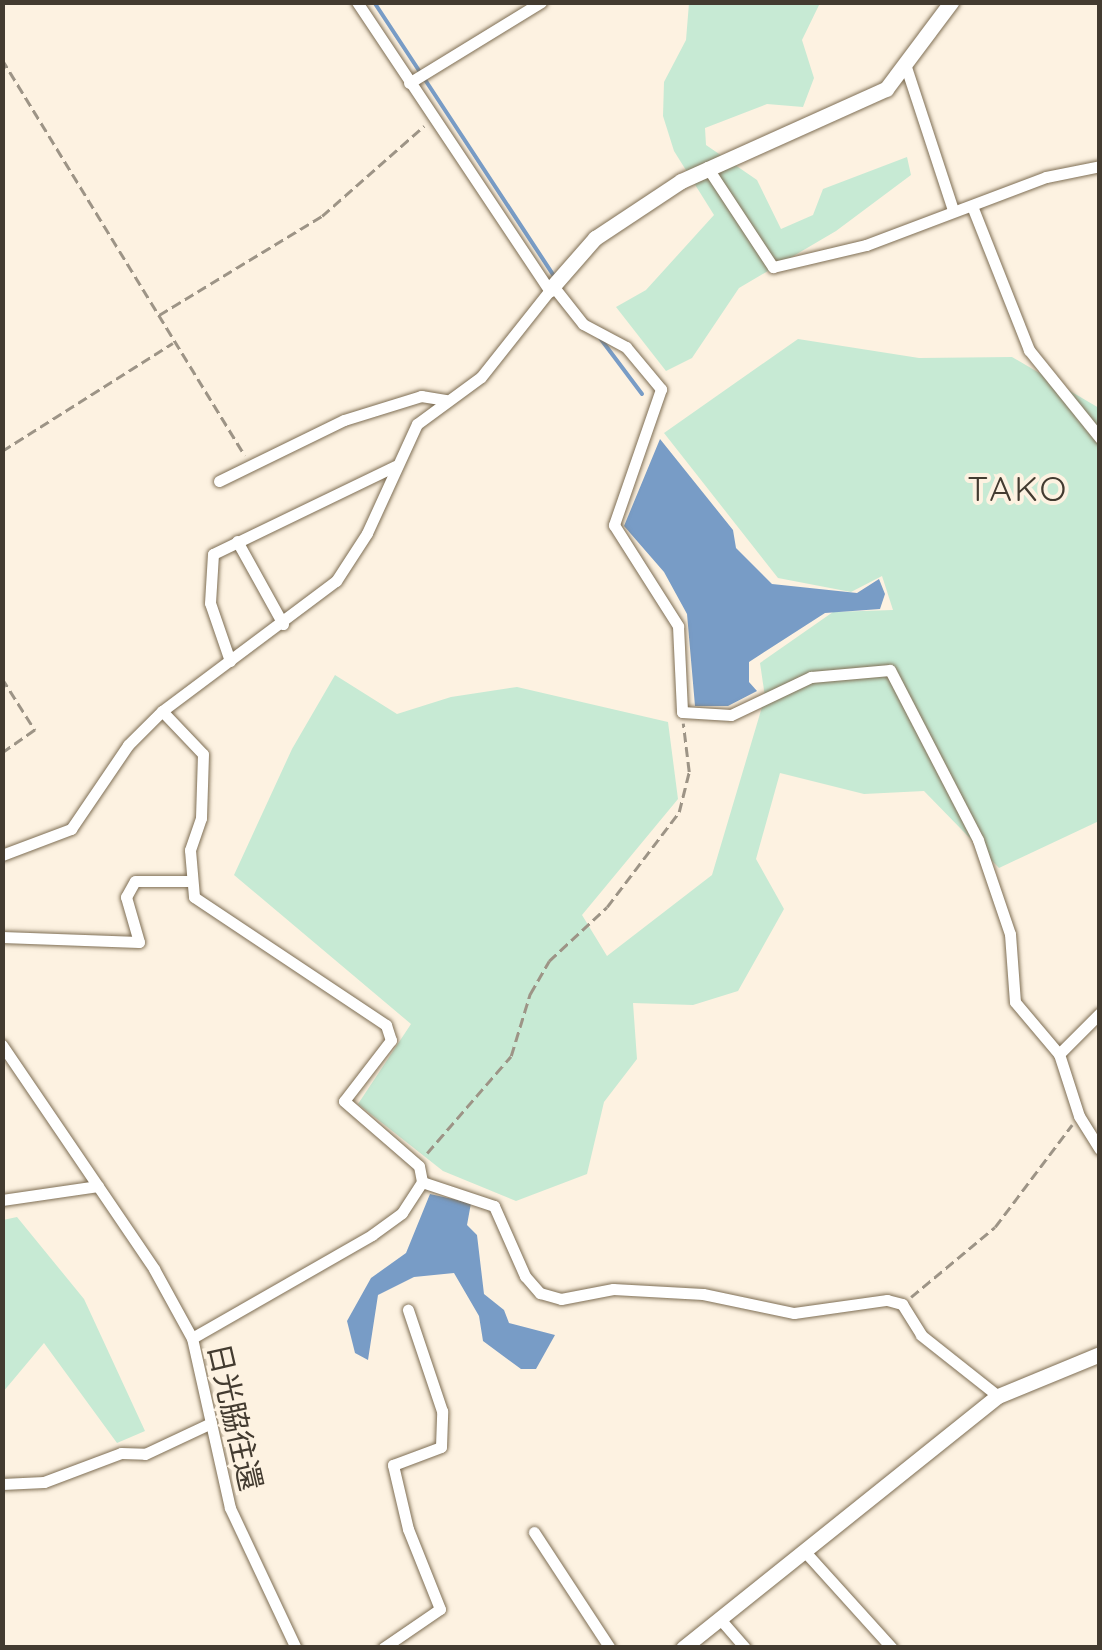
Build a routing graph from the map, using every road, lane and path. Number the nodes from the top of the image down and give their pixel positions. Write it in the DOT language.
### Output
graph roads {
  1 [pos="356,2"];
  2 [pos="541,2"];
  3 [pos="952,2"];
  4 [pos="2,60"];
  5 [pos="905,64"];
  6 [pos="409,84"];
  7 [pos="433,119"];
  8 [pos="1100,166"];
  9 [pos="707,167"];
  10 [pos="972,206"];
  11 [pos="953,210"];
  12 [pos="551,288"];
  13 [pos="157,316"];
  14 [pos="174,342"];
  15 [pos="447,400"];
  16 [pos="1100,438"];
  17 [pos="2,451"];
  18 [pos="251,464"];
  19 [pos="395,466"];
  20 [pos="219,481"];
  21 [pos="237,541"];
  22 [pos="283,624"];
  23 [pos="230,661"];
  24 [pos="2,678"];
  25 [pos="162,712"];
  26 [pos="682,712"];
  27 [pos="2,754"];
  28 [pos="2,855"];
  29 [pos="189,880"];
  30 [pos="2,937"];
  31 [pos="1100,1013"];
  32 [pos="2,1045"];
  33 [pos="1059,1054"];
  34 [pos="1079,1116"];
  35 [pos="1100,1149"];
  36 [pos="419,1166"];
  37 [pos="422,1182"];
  38 [pos="98,1186"];
  39 [pos="2,1200"];
  40 [pos="902,1304"];
  41 [pos="408,1310"];
  42 [pos="192,1338"];
  43 [pos="1100,1354"];
  44 [pos="998,1396"];
  45 [pos="210,1423"];
  46 [pos="2,1484"];
  47 [pos="534,1532"];
  48 [pos="807,1554"];
  49 [pos="720,1619"];
  50 [pos="296,1648"];
  51 [pos="382,1648"];
  52 [pos="610,1648"];
  53 [pos="683,1648"];
  54 [pos="745,1648"];
  55 [pos="892,1648"];
  1 -- 6 [label="street"];
  2 -- 6 [label="street"];
  3 -- 5 [label="street"];
  4 -- 13 [label="path"];
  5 -- 9 [label="street"];
  5 -- 11 [label="street"];
  6 -- 7 [label="street"];
  7 -- 12 [label="street"];
  7 -- 13 [label="path"];
  8 -- 10 [label="street"];
  9 -- 11 [label="street"];
  9 -- 12 [label="street"];
  10 -- 11 [label="street"];
  10 -- 16 [label="street"];
  12 -- 15 [label="street"];
  12 -- 26 [label="street"];
  13 -- 14 [label="path"];
  14 -- 17 [label="path"];
  14 -- 18 [label="path"];
  15 -- 18 [label="street"];
  15 -- 19 [label="street"];
  18 -- 20 [label="street"];
  19 -- 21 [label="street"];
  19 -- 22 [label="street"];
  21 -- 22 [label="street"];
  21 -- 23 [label="street"];
  22 -- 23 [label="street"];
  23 -- 25 [label="street"];
  24 -- 27 [label="path"];
  25 -- 28 [label="street"];
  25 -- 29 [label="street"];
  26 -- 33 [label="street"];
  26 -- 36 [label="path"];
  29 -- 30 [label="street"];
  29 -- 36 [label="street"];
  31 -- 33 [label="street"];
  32 -- 38 [label="street, 日光脇往還"];
  33 -- 34 [label="street"];
  34 -- 35 [label="street"];
  34 -- 40 [label="path"];
  36 -- 37 [label="street"];
  37 -- 40 [label="street"];
  37 -- 42 [label="street"];
  38 -- 39 [label="street"];
  38 -- 42 [label="street, 日光脇往還"];
  40 -- 44 [label="street"];
  41 -- 51 [label="street"];
  42 -- 45 [label="street, 日光脇往還"];
  43 -- 44 [label="street"];
  44 -- 48 [label="street"];
  45 -- 46 [label="street"];
  45 -- 50 [label="street, 日光脇往還"];
  47 -- 52 [label="street"];
  48 -- 49 [label="street"];
  48 -- 55 [label="street"];
  49 -- 53 [label="street"];
  49 -- 54 [label="street"];
}
